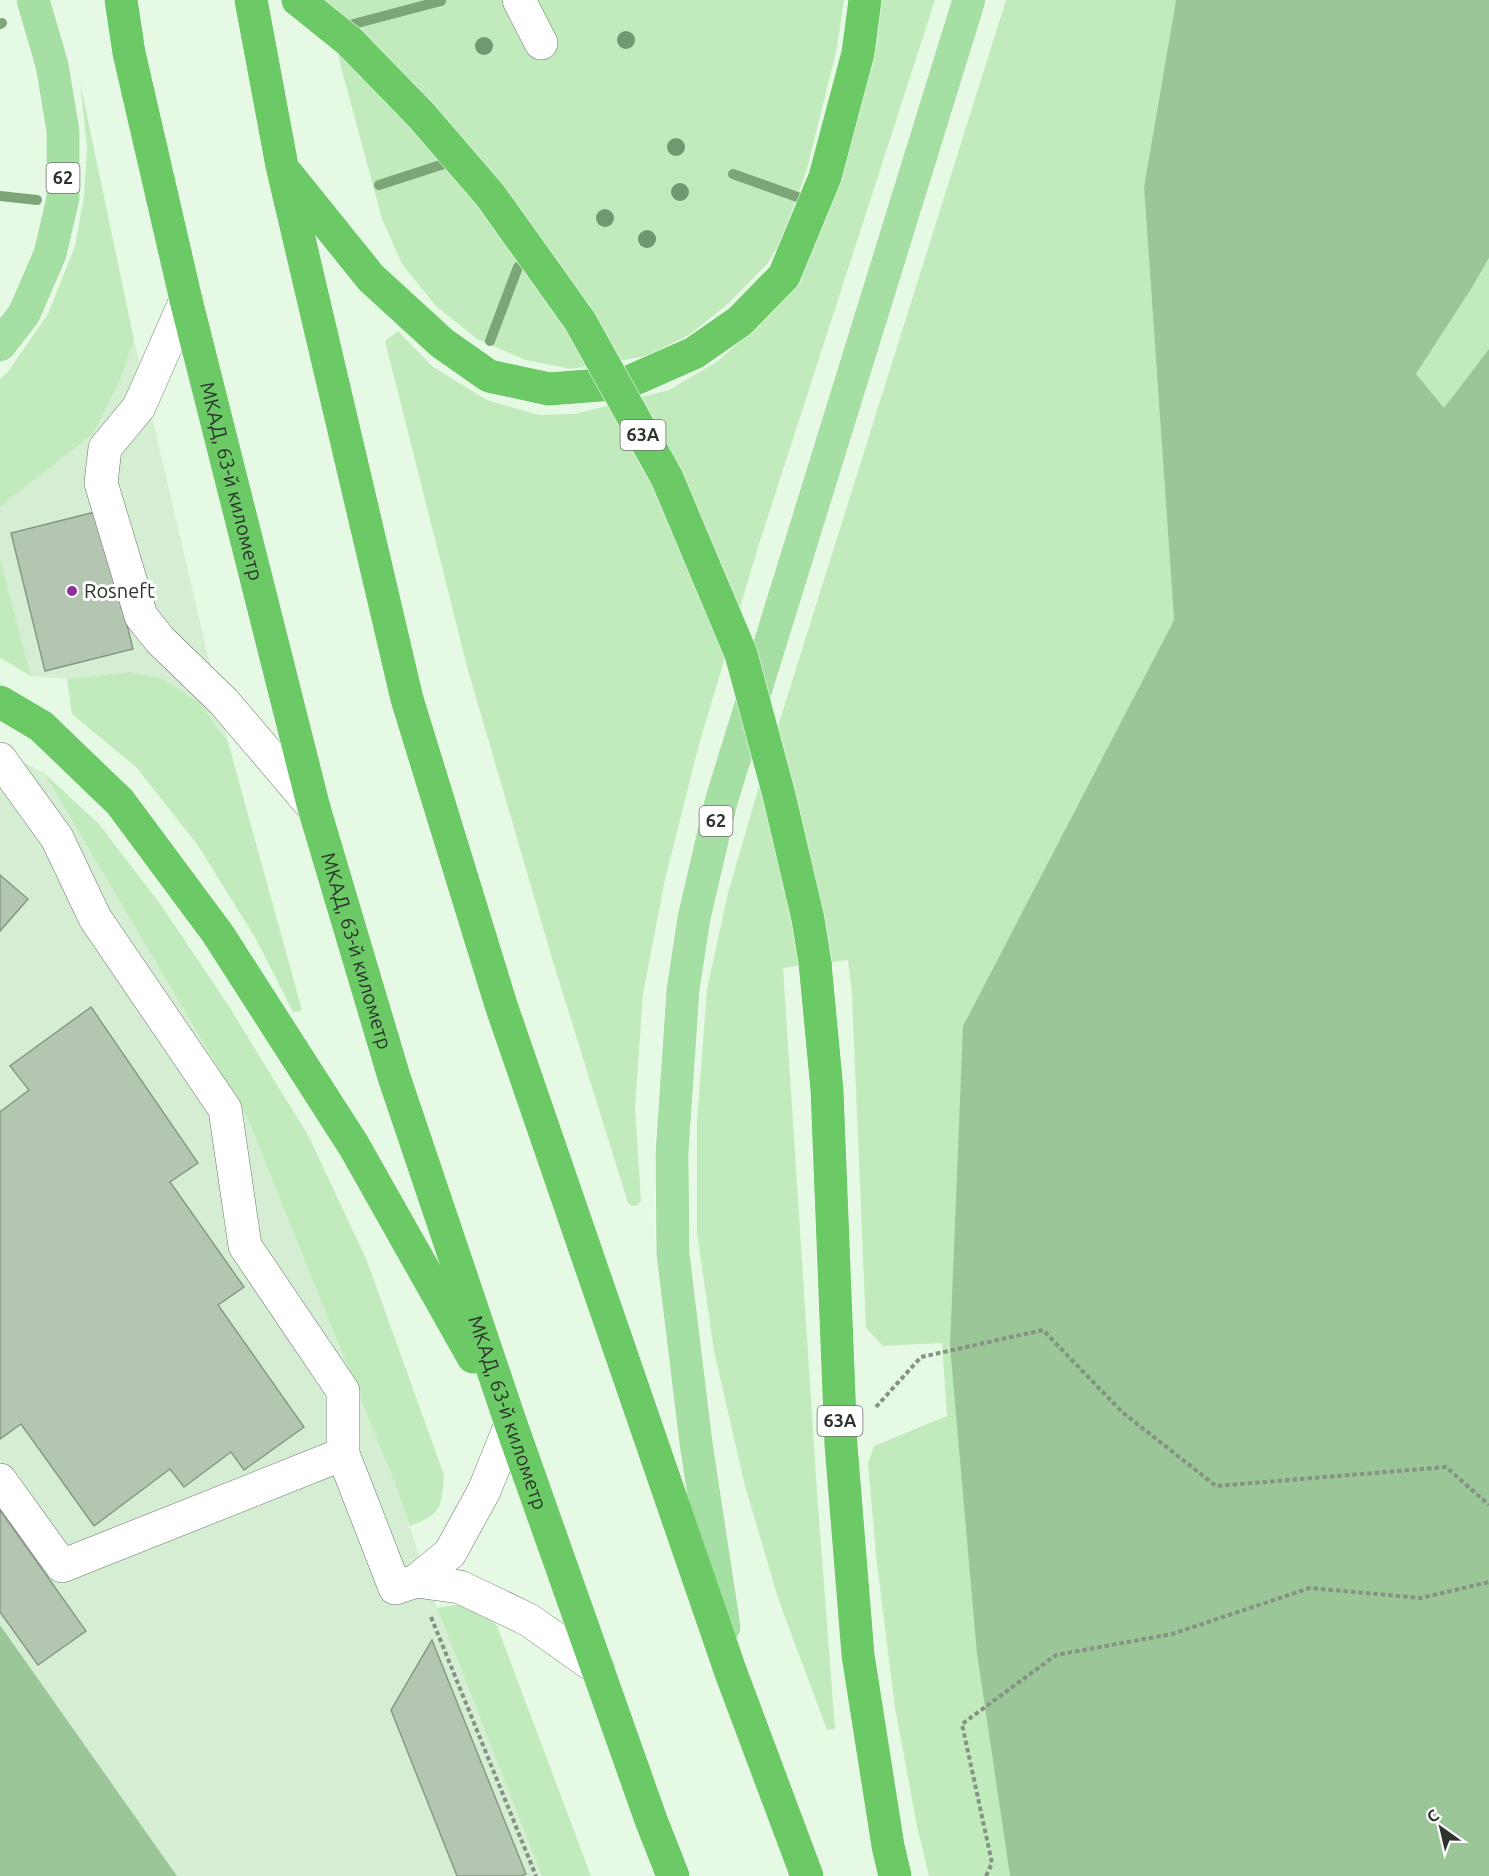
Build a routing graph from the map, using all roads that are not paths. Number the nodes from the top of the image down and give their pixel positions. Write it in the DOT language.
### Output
graph roads {
  1 [pos="33,0"];
  2 [pos="121,0"];
  3 [pos="251,0"];
  4 [pos="298,0"];
  5 [pos="519,0"];
  6 [pos="865,0"];
  7 [pos="969,0"];
  8 [pos="541,43"];
  9 [pos="282,166"];
  10 [pos="186,300"];
  11 [pos="0,345"];
  12 [pos="0,702"];
  13 [pos="0,759"];
  14 [pos="314,808"];
  15 [pos="511,1424"];
  16 [pos="343,1454"];
  17 [pos="0,1480"];
  18 [pos="416,1581"];
  19 [pos="598,1669"];
  20 [pos="731,1673"];
  21 [pos="673,1876"];
  22 [pos="807,1876"];
  23 [pos="895,1876"];
  1 -- 11 [label="main road, 62"];
  2 -- 10 [label="highway, МКАД, 63-й километр"];
  3 -- 9 [label="highway"];
  4 -- 23 [label="highway, 63A, bridge"];
  5 -- 8 [label="lane"];
  6 -- 9 [label="highway"];
  7 -- 20 [label="main road, 62"];
  9 -- 20 [label="highway"];
  10 -- 14 [label="highway, МКАД, 63-й километр"];
  10 -- 14 [label="lane"];
  12 -- 15 [label="highway"];
  13 -- 16 [label="lane"];
  14 -- 15 [label="highway, МКАД, 63-й километр"];
  15 -- 18 [label="lane"];
  15 -- 19 [label="highway, МКАД, 63-й километр"];
  16 -- 17 [label="lane"];
  16 -- 18 [label="lane"];
  18 -- 19 [label="lane"];
  19 -- 21 [label="highway, МКАД, 63-й километр"];
  20 -- 22 [label="highway"];
}
